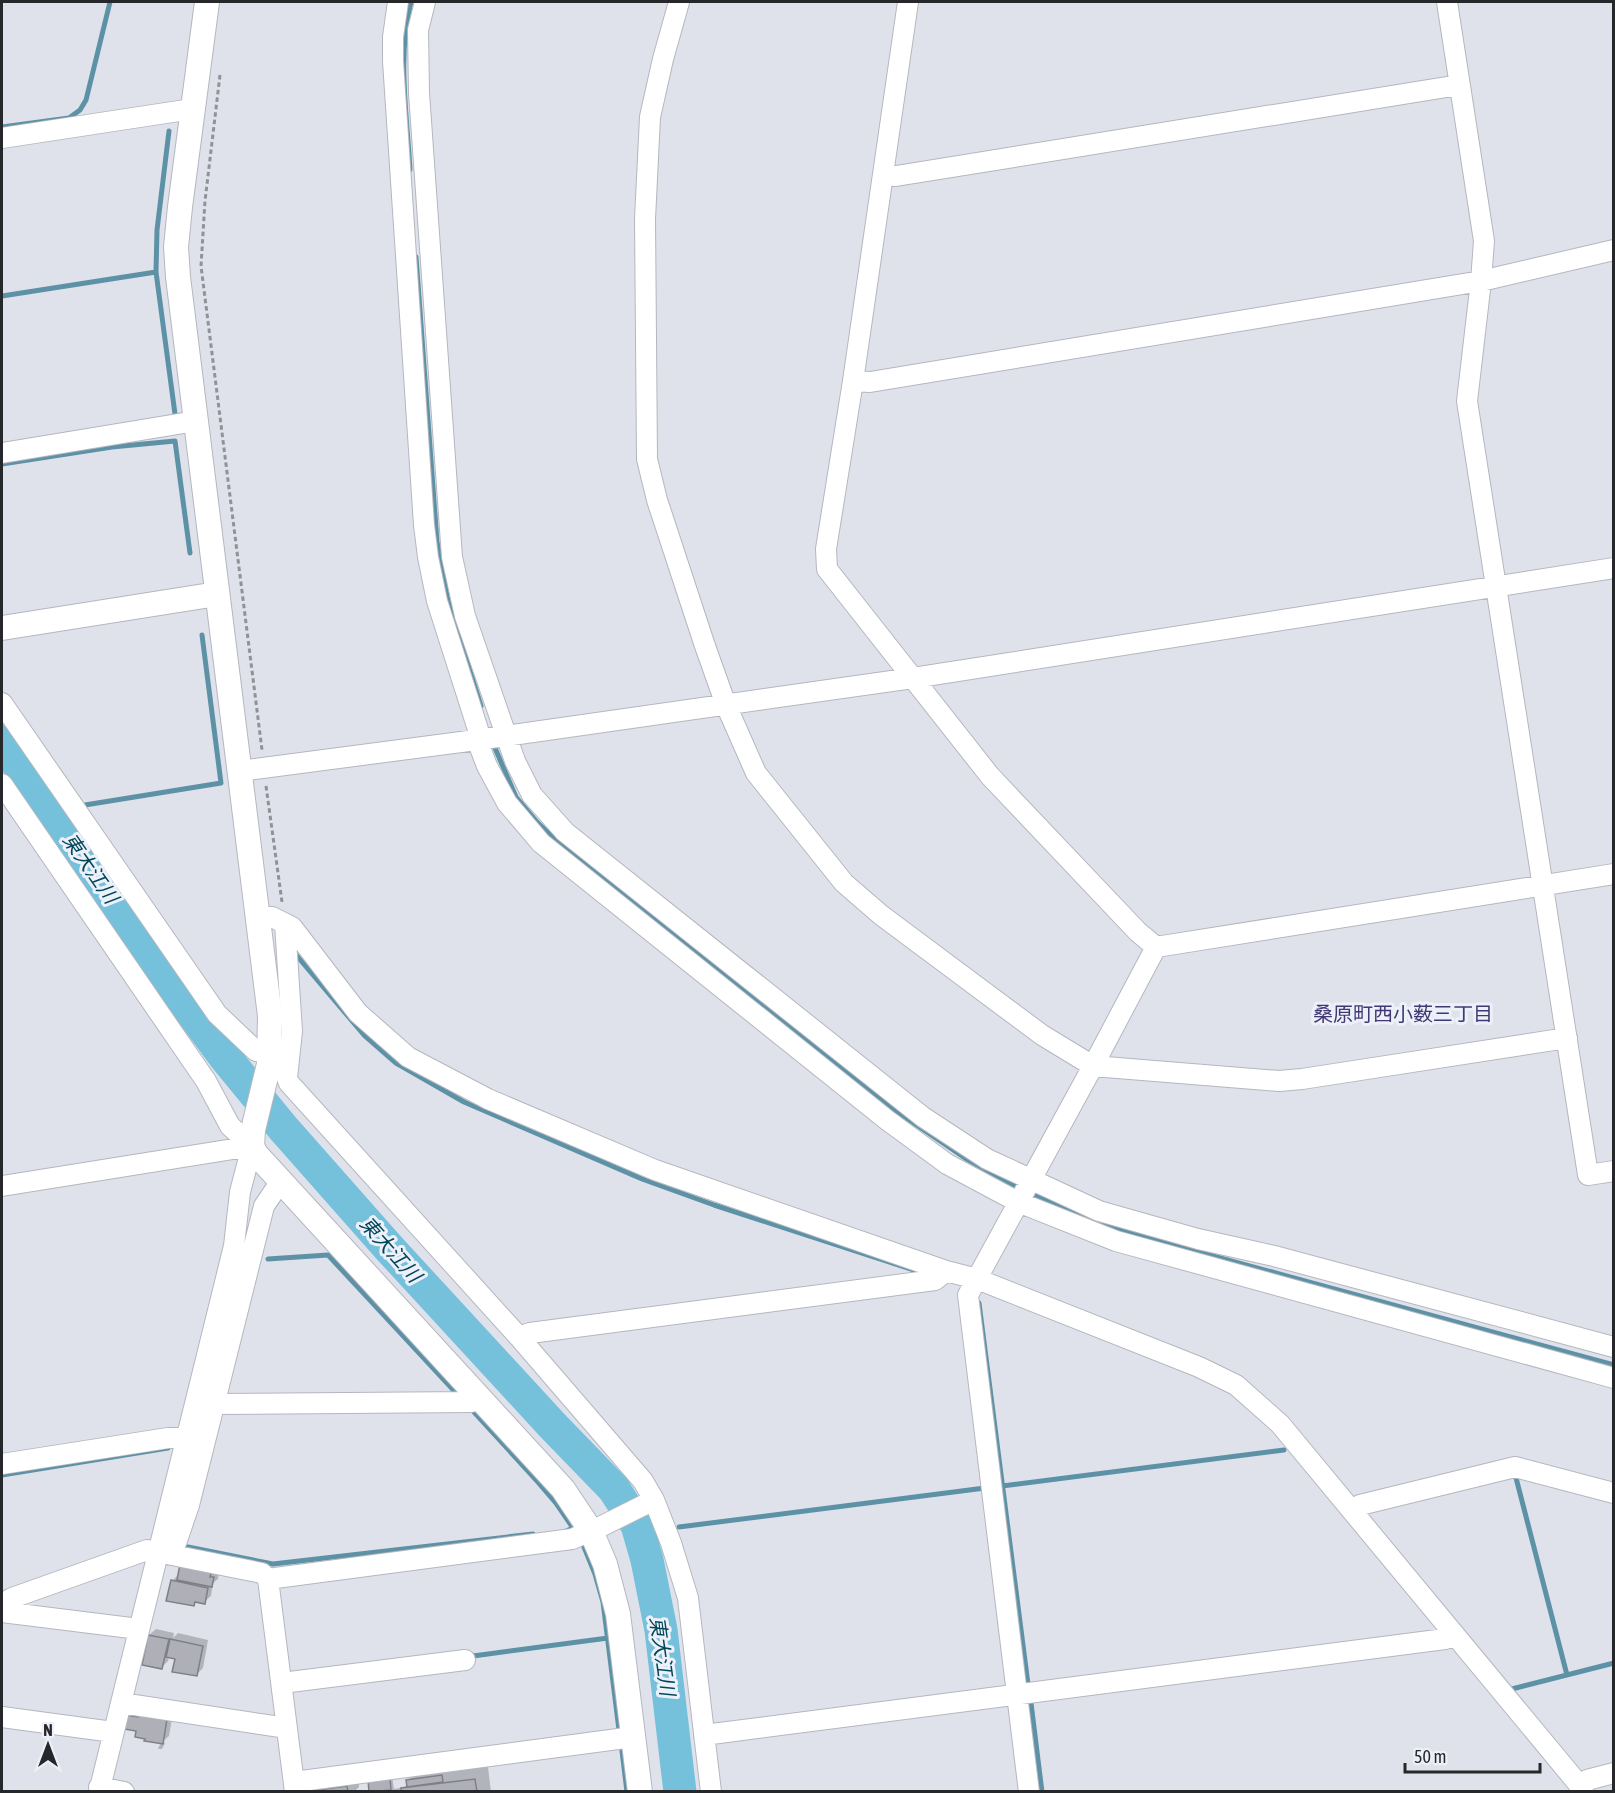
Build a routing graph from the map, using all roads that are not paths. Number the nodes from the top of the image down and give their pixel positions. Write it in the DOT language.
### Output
graph roads {
  1 [pos="207,2"];
  2 [pos="398,2"];
  3 [pos="425,2"];
  4 [pos="679,2"];
  5 [pos="908,2"];
  6 [pos="1447,2"];
  7 [pos="1459,85"];
  8 [pos="192,109"];
  9 [pos="2,138"];
  10 [pos="884,175"];
  11 [pos="1614,250"];
  12 [pos="1481,281"];
  13 [pos="853,381"];
  14 [pos="196,421"];
  15 [pos="2,453"];
  16 [pos="1614,567"];
  17 [pos="1495,586"];
  18 [pos="218,594"];
  19 [pos="2,628"];
  20 [pos="913,678"];
  21 [pos="2,703"];
  22 [pos="726,705"];
  23 [pos="490,738"];
  24 [pos="240,771"];
  25 [pos="2,784"];
  26 [pos="1614,874"];
  27 [pos="1543,886"];
  28 [pos="258,917"];
  29 [pos="285,924"];
  30 [pos="1156,947"];
  31 [pos="1567,1038"];
  32 [pos="269,1059"];
  33 [pos="1093,1066"];
  34 [pos="253,1138"];
  35 [pos="1614,1171"];
  36 [pos="281,1181"];
  37 [pos="2,1186"];
  38 [pos="1024,1191"];
  39 [pos="946,1270"];
  40 [pos="977,1279"];
  41 [pos="519,1338"];
  42 [pos="1614,1347"];
  43 [pos="1614,1378"];
  44 [pos="479,1397"];
  45 [pos="214,1404"];
  46 [pos="187,1438"];
  47 [pos="2,1464"];
  48 [pos="1614,1493"];
  49 [pos="651,1502"];
  50 [pos="1353,1512"];
  51 [pos="597,1529"];
  52 [pos="165,1554"];
  53 [pos="268,1579"];
  54 [pos="2,1604"];
  55 [pos="2,1612"];
  56 [pos="140,1629"];
  57 [pos="1454,1635"];
  58 [pos="465,1660"];
  59 [pos="282,1683"];
  60 [pos="1017,1695"];
  61 [pos="121,1703"];
  62 [pos="2,1718"];
  63 [pos="287,1728"];
  64 [pos="113,1732"];
  65 [pos="704,1735"];
  66 [pos="633,1737"];
  67 [pos="1614,1773"];
  68 [pos="295,1787"];
  69 [pos="99,1789"];
  70 [pos="1581,1789"];
  71 [pos="124,1791"];
  72 [pos="640,1791"];
  73 [pos="711,1791"];
  74 [pos="1029,1791"];
  1 -- 8 [label="street"];
  2 -- 23 [label="street"];
  3 -- 23 [label="street"];
  4 -- 22 [label="street"];
  5 -- 10 [label="street"];
  6 -- 7 [label="street"];
  7 -- 10 [label="street"];
  7 -- 12 [label="street"];
  8 -- 9 [label="street"];
  8 -- 14 [label="street"];
  10 -- 13 [label="street"];
  11 -- 12 [label="street"];
  12 -- 13 [label="street"];
  12 -- 17 [label="street"];
  13 -- 20 [label="street"];
  14 -- 15 [label="street"];
  14 -- 18 [label="street"];
  16 -- 17 [label="street"];
  17 -- 20 [label="street"];
  17 -- 27 [label="street"];
  18 -- 19 [label="street"];
  18 -- 24 [label="street"];
  20 -- 22 [label="street"];
  20 -- 30 [label="street"];
  21 -- 32 [label="street"];
  22 -- 23 [label="street"];
  22 -- 33 [label="street"];
  23 -- 24 [label="street"];
  23 -- 38 [label="street"];
  23 -- 38 [label="street"];
  24 -- 28 [label="street"];
  25 -- 34 [label="street"];
  26 -- 27 [label="street"];
  27 -- 30 [label="street"];
  27 -- 31 [label="street"];
  28 -- 29 [label="street"];
  28 -- 32 [label="street"];
  29 -- 39 [label="street"];
  29 -- 41 [label="street"];
  30 -- 33 [label="street"];
  31 -- 33 [label="street"];
  31 -- 35 [label="street"];
  32 -- 34 [label="street"];
  33 -- 38 [label="street"];
  34 -- 36 [label="street"];
  34 -- 37 [label="street"];
  34 -- 46 [label="street"];
  36 -- 44 [label="street"];
  36 -- 45 [label="street"];
  38 -- 40 [label="street"];
  38 -- 42 [label="street"];
  38 -- 43 [label="street"];
  39 -- 40 [label="street"];
  39 -- 41 [label="street"];
  40 -- 50 [label="street"];
  40 -- 60 [label="street"];
  41 -- 49 [label="street"];
  44 -- 45 [label="street"];
  44 -- 51 [label="street"];
  45 -- 52 [label="street"];
  46 -- 47 [label="street"];
  46 -- 52 [label="street"];
  48 -- 50 [label="street"];
  49 -- 51 [label="street"];
  49 -- 65 [label="street"];
  50 -- 57 [label="street"];
  51 -- 53 [label="street"];
  51 -- 66 [label="street"];
  52 -- 53 [label="street"];
  52 -- 54 [label="street"];
  52 -- 56 [label="street"];
  53 -- 59 [label="street"];
  55 -- 56 [label="street"];
  56 -- 61 [label="street"];
  57 -- 60 [label="street"];
  57 -- 70 [label="street"];
  58 -- 59 [label="street"];
  59 -- 63 [label="street"];
  60 -- 65 [label="street"];
  60 -- 74 [label="street"];
  61 -- 63 [label="street"];
  61 -- 64 [label="street"];
  62 -- 64 [label="street"];
  63 -- 68 [label="street"];
  64 -- 69 [label="street"];
  65 -- 73 [label="street"];
  66 -- 68 [label="street"];
  66 -- 72 [label="street"];
  67 -- 70 [label="street"];
  69 -- 71 [label="street"];
}
